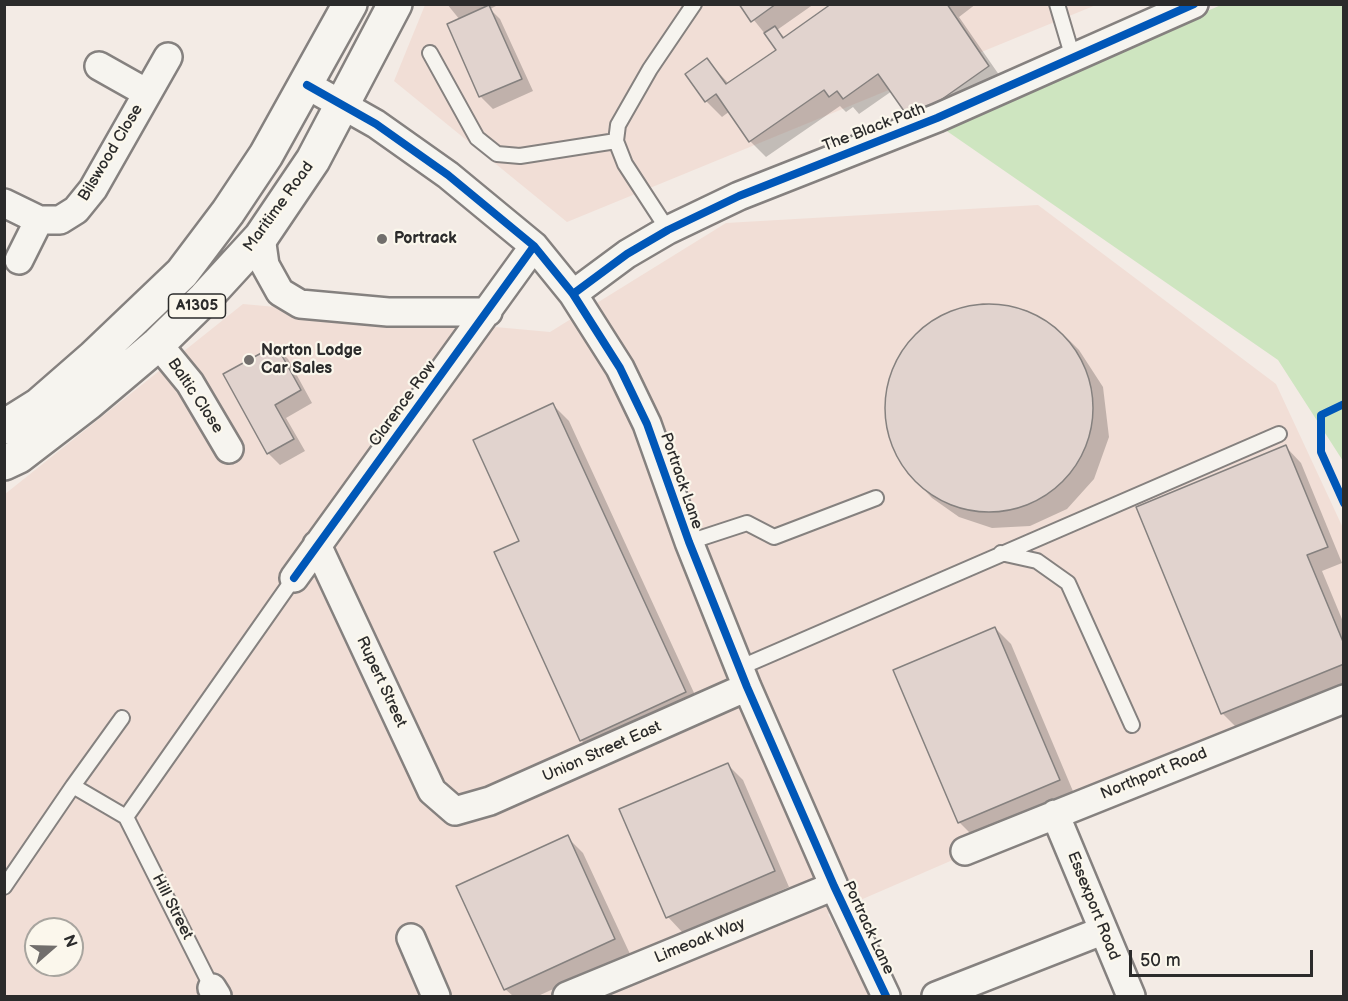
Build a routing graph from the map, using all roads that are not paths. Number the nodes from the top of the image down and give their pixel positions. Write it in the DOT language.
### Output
graph roads {
  1 [pos="350,4"];
  2 [pos="395,4"];
  3 [pos="694,4"];
  4 [pos="1057,4"];
  5 [pos="1194,4"];
  6 [pos="430,53"];
  7 [pos="168,57"];
  8 [pos="1073,58"];
  9 [pos="99,66"];
  10 [pos="307,85"];
  11 [pos="147,93"];
  12 [pos="343,104"];
  13 [pos="616,141"];
  14 [pos="4,203"];
  15 [pos="39,220"];
  16 [pos="668,230"];
  17 [pos="261,237"];
  18 [pos="534,246"];
  19 [pos="20,260"];
  20 [pos="573,294"];
  21 [pos="488,312"];
  22 [pos="158,344"];
  23 [pos="4,427"];
  24 [pos="1279,434"];
  25 [pos="229,449"];
  26 [pos="4,464"];
  27 [pos="876,498"];
  28 [pos="689,542"];
  29 [pos="317,545"];
  30 [pos="1001,553"];
  31 [pos="294,578"];
  32 [pos="743,678"];
  33 [pos="1344,699"];
  34 [pos="122,718"];
  35 [pos="1132,725"];
  36 [pos="73,786"];
  37 [pos="455,811"];
  38 [pos="1055,814"];
  39 [pos="126,816"];
  40 [pos="965,850"];
  41 [pos="834,886"];
  42 [pos="4,887"];
  43 [pos="1102,932"];
  44 [pos="411,938"];
  45 [pos="214,992"];
  46 [pos="436,996"];
  47 [pos="567,996"];
  48 [pos="886,996"];
  49 [pos="936,996"];
  50 [pos="1131,996"];
  1 -- 10 [label="main road, A1305"];
  2 -- 12 [label="main road, Maritime Road / A1305"];
  3 -- 13 [label="lane"];
  4 -- 8 [label="lane"];
  5 -- 8 [label="street, The Black Path"];
  6 -- 13 [label="lane"];
  7 -- 11 [label="street, Bilswood Close"];
  8 -- 16 [label="street, The Black Path"];
  9 -- 11 [label="street, Bilswood Close"];
  10 -- 12 [label="street, Portrack Lane"];
  10 -- 23 [label="main road, A1305"];
  11 -- 15 [label="street, Bilswood Close"];
  12 -- 17 [label="main road, Maritime Road / A1305"];
  12 -- 18 [label="street, Portrack Lane"];
  13 -- 16 [label="lane"];
  14 -- 15 [label="street"];
  15 -- 19 [label="street"];
  16 -- 20 [label="street, The Black Path"];
  17 -- 21 [label="street"];
  17 -- 22 [label="main road, Maritime Road / A1305"];
  18 -- 20 [label="street, Portrack Lane"];
  18 -- 21 [label="street, Clarence Row"];
  20 -- 28 [label="street, Portrack Lane"];
  21 -- 29 [label="street, Clarence Row"];
  22 -- 25 [label="street, Baltic Close"];
  22 -- 26 [label="main road, Maritime Road / A1305"];
  24 -- 30 [label="lane"];
  27 -- 28 [label="lane"];
  28 -- 32 [label="street, Portrack Lane"];
  29 -- 31 [label="street, Clarence Row"];
  29 -- 37 [label="street, Rupert Street"];
  30 -- 32 [label="lane"];
  30 -- 35 [label="lane"];
  31 -- 39 [label="lane, Clarence Row"];
  32 -- 37 [label="street, Union Street East"];
  32 -- 41 [label="street, Portrack Lane"];
  33 -- 38 [label="street, Northport Road"];
  34 -- 36 [label="lane"];
  36 -- 39 [label="lane"];
  36 -- 42 [label="lane"];
  38 -- 40 [label="street, Northport Road"];
  38 -- 43 [label="street, Essexport Road"];
  39 -- 45 [label="lane, Hill Street"];
  41 -- 47 [label="street, Limeoak Way"];
  41 -- 48 [label="street, Portrack Lane"];
  43 -- 49 [label="street"];
  43 -- 50 [label="street, Essexport Road"];
  44 -- 46 [label="street"];
}
